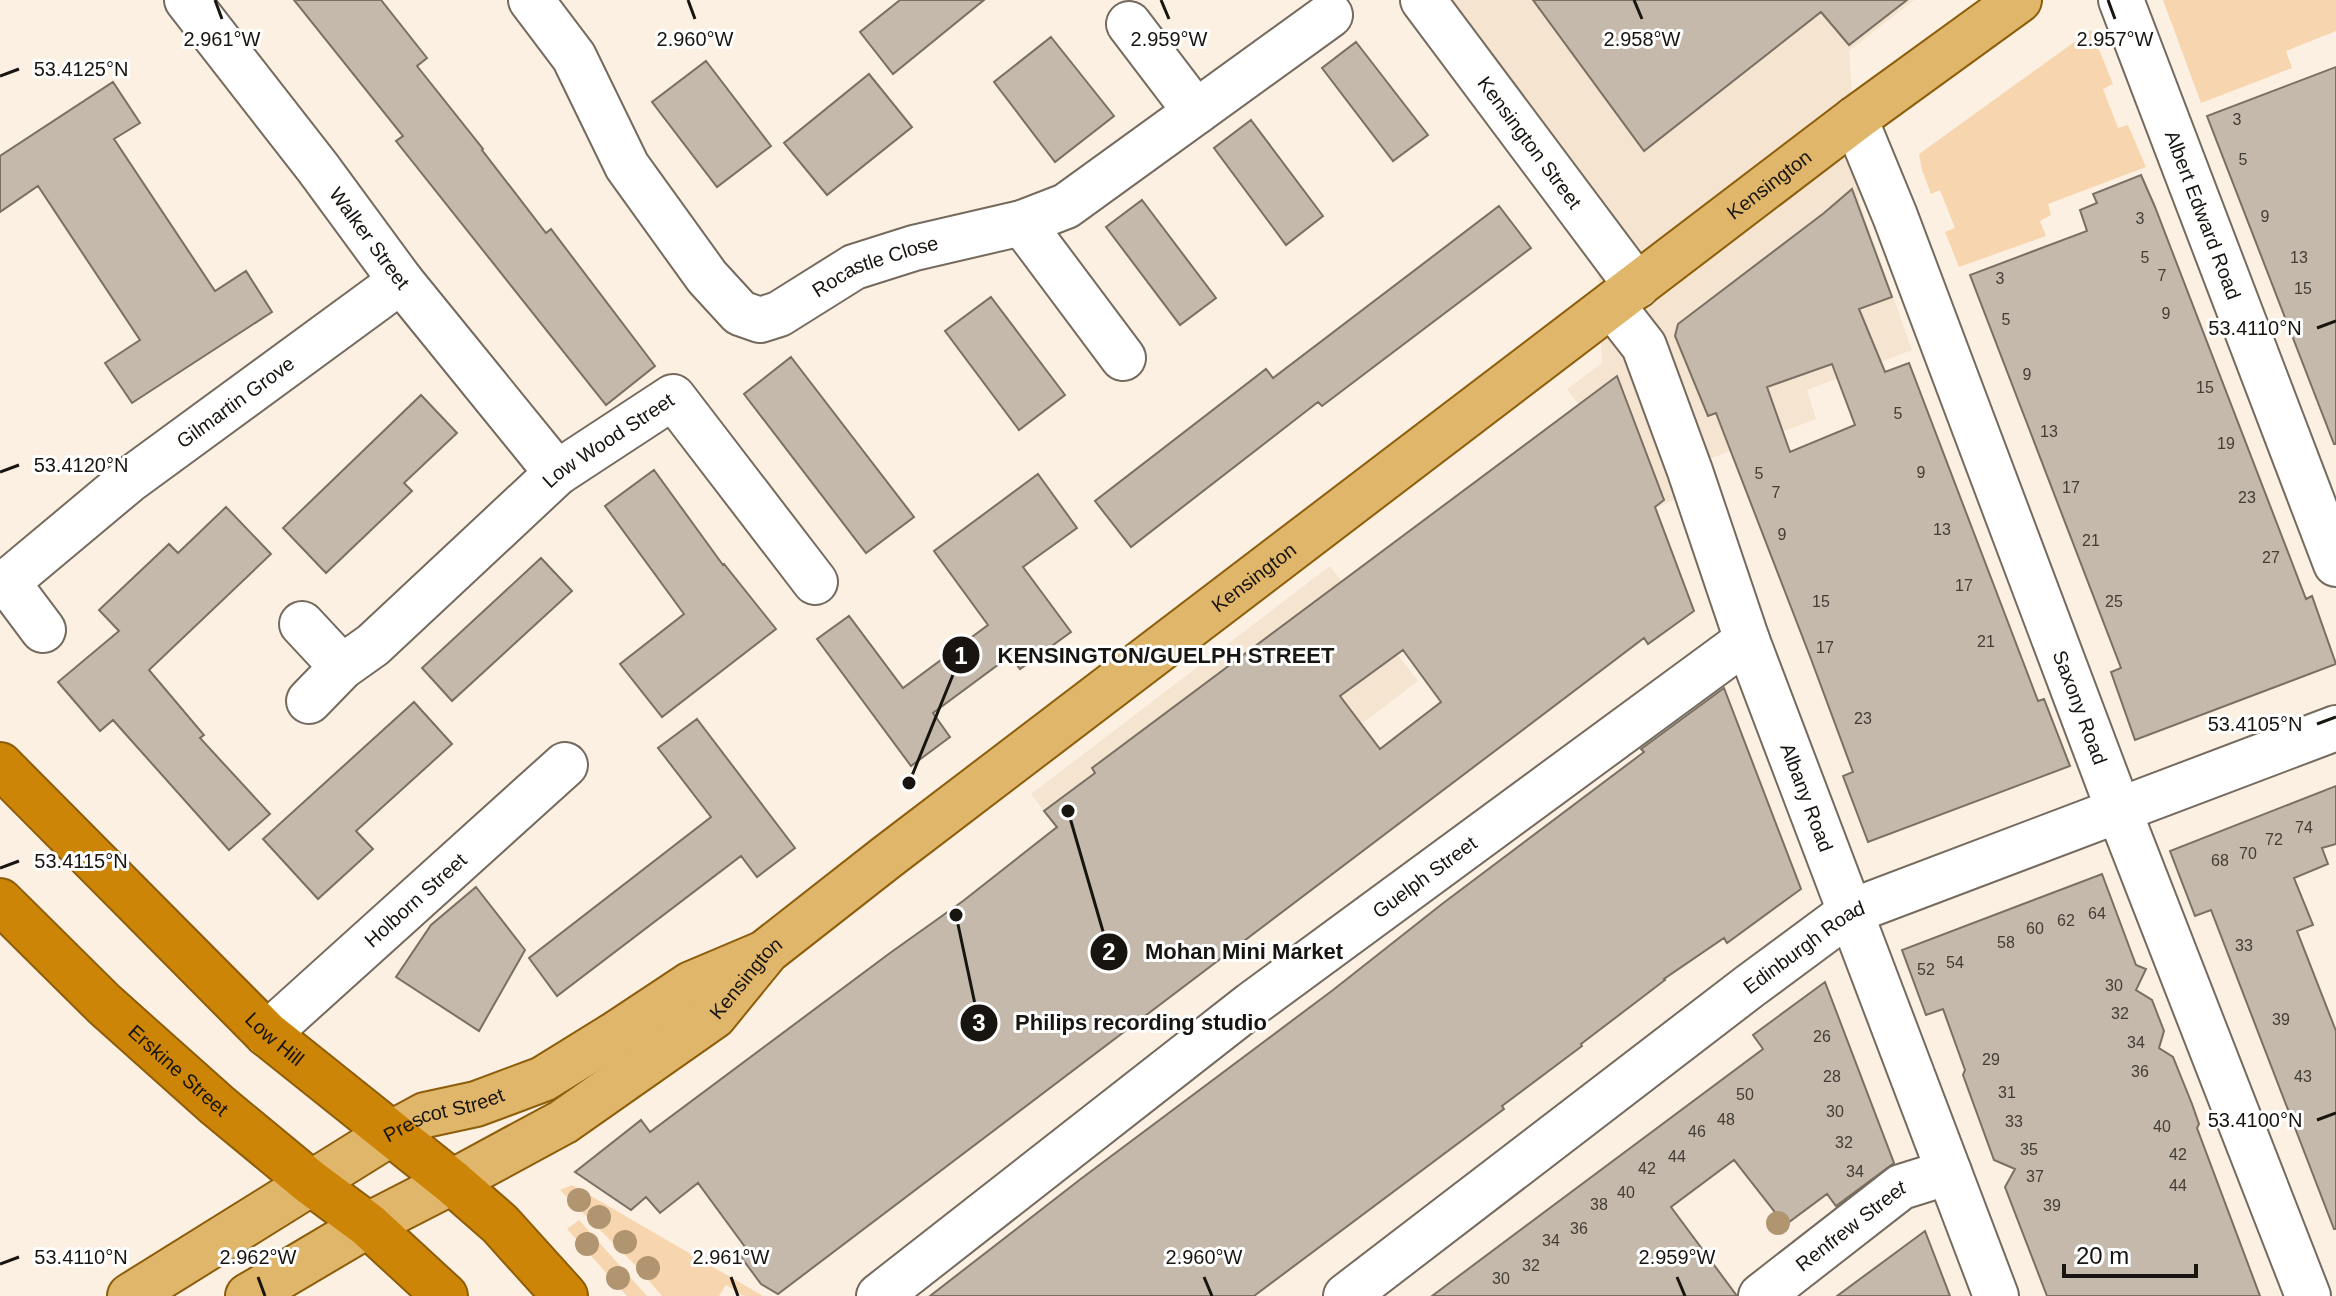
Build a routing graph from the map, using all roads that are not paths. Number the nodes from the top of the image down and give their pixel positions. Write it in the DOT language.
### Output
graph roads {
  1 [pos="187,0"];
  2 [pos="531,0"];
  3 [pos="1423,0"];
  4 [pos="2019,0"];
  5 [pos="2121,0"];
  6 [pos="1330,15"];
  7 [pos="1129,24"];
  8 [pos="1196,112"];
  9 [pos="1855,119"];
  10 [pos="1022,223"];
  11 [pos="401,281"];
  12 [pos="1624,296"];
  13 [pos="1123,358"];
  14 [pos="557,473"];
  15 [pos="2336,564"];
  16 [pos="815,582"];
  17 [pos="3,585"];
  18 [pos="302,624"];
  19 [pos="43,630"];
  20 [pos="1747,640"];
  21 [pos="357,656"];
  22 [pos="309,701"];
  23 [pos="2336,728"];
  24 [pos="0,765"];
  25 [pos="565,765"];
  26 [pos="2119,811"];
  27 [pos="0,901"];
  28 [pos="1850,912"];
  29 [pos="767,951"];
  30 [pos="267,1034"];
  31 [pos="390,1134"];
  32 [pos="1949,1172"];
  33 [pos="310,1182"];
  34 [pos="452,1182"];
  35 [pos="368,1225"];
  36 [pos="130,1296"];
  37 [pos="248,1296"];
  38 [pos="445,1296"];
  39 [pos="565,1296"];
  40 [pos="879,1296"];
  41 [pos="1346,1296"];
  42 [pos="1761,1296"];
  43 [pos="1996,1296"];
  44 [pos="2308,1296"];
  1 -- 11 [label="street, Walker Street"];
  2 -- 10 [label="street, Rocastle Close"];
  3 -- 12 [label="street, Kensington Street"];
  4 -- 9 [label="main road, Kensington"];
  5 -- 15 [label="street, Albert Edward Road"];
  6 -- 8 [label="street, Rocastle Close"];
  7 -- 8 [label="street"];
  8 -- 10 [label="street, Rocastle Close"];
  9 -- 12 [label="main road, Kensington"];
  9 -- 26 [label="street, Saxony Road"];
  10 -- 13 [label="street"];
  11 -- 14 [label="street, Walker Street"];
  11 -- 17 [label="street, Gilmartin Grove"];
  12 -- 20 [label="street, Albany Road"];
  12 -- 29 [label="main road, Kensington"];
  14 -- 16 [label="street, Low Wood Street"];
  14 -- 21 [label="street, Low Wood Street"];
  17 -- 19 [label="street"];
  18 -- 21 [label="street"];
  20 -- 28 [label="street, Albany Road"];
  20 -- 40 [label="street, Guelph Street"];
  21 -- 22 [label="street, Low Wood Street"];
  23 -- 26 [label="street, Edinburgh Road"];
  24 -- 30 [label="highway, Low Hill"];
  25 -- 30 [label="street, Holborn Street"];
  26 -- 28 [label="street, Edinburgh Road"];
  26 -- 44 [label="street, Saxony Road"];
  27 -- 33 [label="highway, Erskine Street"];
  28 -- 32 [label="street, Albany Road"];
  28 -- 41 [label="street, Edinburgh Road"];
  29 -- 31 [label="main road, Prescot Street"];
  29 -- 34 [label="main road, Kensington"];
  30 -- 31 [label="highway, Low Hill"];
  31 -- 33 [label="main road, Prescot Street"];
  31 -- 34 [label="highway, Low Hill"];
  32 -- 42 [label="street, Renfrew Street"];
  32 -- 43 [label="street, Albany Road"];
  33 -- 35 [label="highway, Erskine Street"];
  33 -- 36 [label="main road, Prescot Street"];
  34 -- 35 [label="main road, Kensington"];
  34 -- 39 [label="highway, Low Hill"];
  35 -- 37 [label="main road"];
  35 -- 38 [label="highway"];
}
